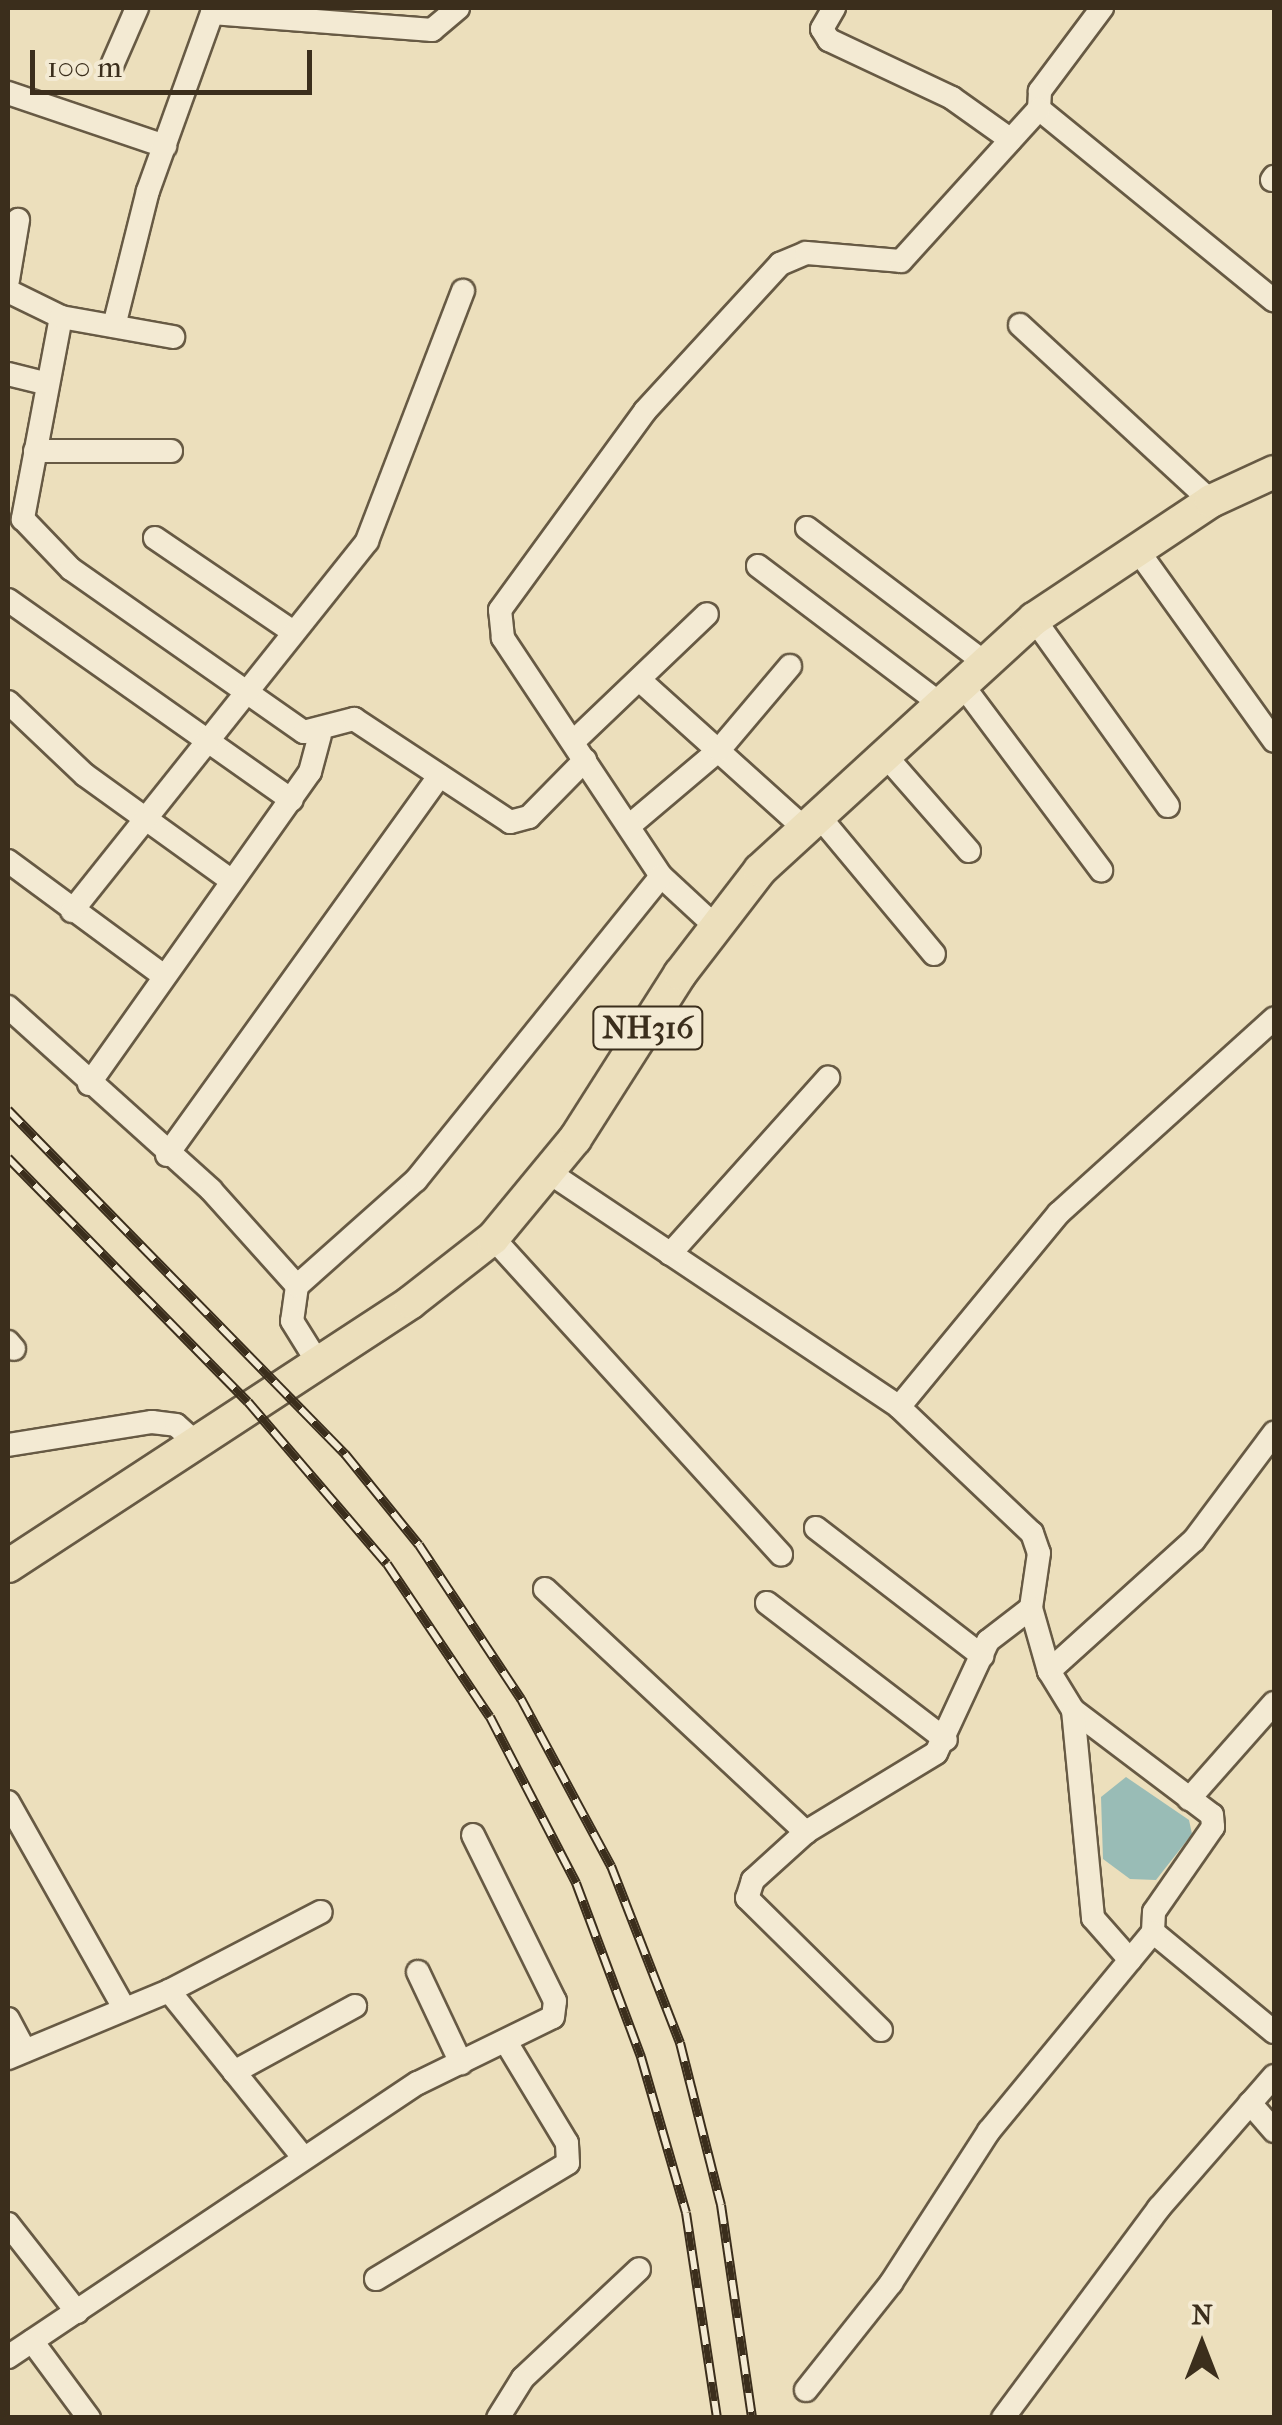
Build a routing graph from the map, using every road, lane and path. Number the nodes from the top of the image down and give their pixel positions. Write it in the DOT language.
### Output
graph roads {
  1 [pos="137,8"];
  2 [pos="458,8"];
  3 [pos="834,8"];
  4 [pos="1102,8"];
  5 [pos="113,64"];
  6 [pos="8,93"];
  7 [pos="1040,109"];
  8 [pos="1011,140"];
  9 [pos="164,146"];
  10 [pos="18,220"];
  11 [pos="8,280"];
  12 [pos="8,291"];
  13 [pos="463,291"];
  14 [pos="1274,301"];
  15 [pos="60,316"];
  16 [pos="1020,325"];
  17 [pos="114,326"];
  18 [pos="172,337"];
  19 [pos="8,374"];
  20 [pos="48,384"];
  21 [pos="171,450"];
  22 [pos="34,451"];
  23 [pos="1274,472"];
  24 [pos="1211,501"];
  25 [pos="15,507"];
  26 [pos="807,528"];
  27 [pos="155,538"];
  28 [pos="1136,548"];
  29 [pos="758,566"];
  30 [pos="8,600"];
  31 [pos="707,614"];
  32 [pos="1034,619"];
  33 [pos="292,630"];
  34 [pos="790,666"];
  35 [pos="961,682"];
  36 [pos="642,683"];
  37 [pos="245,694"];
  38 [pos="8,702"];
  39 [pos="320,734"];
  40 [pos="1274,741"];
  41 [pos="206,744"];
  42 [pos="719,750"];
  43 [pos="579,751"];
  44 [pos="884,754"];
  45 [pos="439,776"];
  46 [pos="291,800"];
  47 [pos="1168,806"];
  48 [pos="145,821"];
  49 [pos="811,821"];
  50 [pos="629,826"];
  51 [pos="970,851"];
  52 [pos="8,861"];
  53 [pos="1101,870"];
  54 [pos="661,876"];
  55 [pos="232,881"];
  56 [pos="72,910"];
  57 [pos="714,925"];
  58 [pos="934,954"];
  59 [pos="164,976"];
  60 [pos="8,1007"];
  61 [pos="1274,1019"];
  62 [pos="828,1078"];
  63 [pos="89,1084"];
  64 [pos="167,1156"];
  65 [pos="550,1173"];
  66 [pos="493,1238"];
  67 [pos="670,1254"];
  68 [pos="297,1286"];
  69 [pos="316,1358"];
  70 [pos="899,1407"];
  71 [pos="1274,1433"];
  72 [pos="194,1442"];
  73 [pos="8,1445"];
  74 [pos="816,1528"];
  75 [pos="781,1555"];
  76 [pos="8,1566"];
  77 [pos="544,1590"];
  78 [pos="768,1603"];
  79 [pos="1032,1608"];
  80 [pos="982,1656"];
  81 [pos="1048,1671"];
  82 [pos="1274,1703"];
  83 [pos="1072,1710"];
  84 [pos="946,1740"];
  85 [pos="1189,1798"];
  86 [pos="8,1802"];
  87 [pos="806,1832"];
  88 [pos="473,1835"];
  89 [pos="322,1912"];
  90 [pos="1153,1932"];
  91 [pos="1130,1960"];
  92 [pos="418,1972"];
  93 [pos="169,1992"];
  94 [pos="355,2006"];
  95 [pos="124,2008"];
  96 [pos="8,2019"];
  97 [pos="882,2030"];
  98 [pos="1274,2032"];
  99 [pos="506,2042"];
  100 [pos="16,2053"];
  101 [pos="461,2063"];
  102 [pos="234,2072"];
  103 [pos="1274,2076"];
  104 [pos="1250,2103"];
  105 [pos="1274,2130"];
  106 [pos="302,2156"];
  107 [pos="8,2224"];
  108 [pos="639,2268"];
  109 [pos="376,2279"];
  110 [pos="76,2312"];
  111 [pos="32,2341"];
  112 [pos="8,2358"];
  113 [pos="806,2390"];
  114 [pos="89,2418"];
  115 [pos="498,2418"];
  116 [pos="1003,2418"];
  1 -- 5 [label="street"];
  2 -- 9 [label="street"];
  3 -- 8 [label="street"];
  4 -- 7 [label="street"];
  6 -- 9 [label="street"];
  7 -- 8 [label="street"];
  7 -- 14 [label="street"];
  8 -- 43 [label="street"];
  9 -- 17 [label="street"];
  10 -- 11 [label="street"];
  12 -- 15 [label="street"];
  13 -- 33 [label="street"];
  15 -- 17 [label="street"];
  15 -- 20 [label="street"];
  16 -- 24 [label="street"];
  17 -- 18 [label="street"];
  19 -- 20 [label="street"];
  20 -- 22 [label="street"];
  21 -- 22 [label="street"];
  22 -- 25 [label="street"];
  23 -- 24 [label="highway, NH316"];
  24 -- 28 [label="highway, NH316"];
  25 -- 37 [label="street"];
  26 -- 35 [label="street"];
  27 -- 33 [label="street"];
  28 -- 32 [label="highway, NH316"];
  28 -- 40 [label="street"];
  29 -- 35 [label="street"];
  30 -- 41 [label="street"];
  31 -- 36 [label="street"];
  32 -- 35 [label="highway, NH316"];
  32 -- 47 [label="street"];
  33 -- 37 [label="street"];
  34 -- 42 [label="street"];
  35 -- 44 [label="highway, NH316"];
  35 -- 53 [label="street"];
  36 -- 42 [label="street"];
  36 -- 43 [label="street"];
  37 -- 39 [label="street"];
  37 -- 41 [label="street"];
  38 -- 48 [label="street"];
  39 -- 45 [label="street"];
  39 -- 46 [label="street"];
  41 -- 46 [label="street"];
  41 -- 48 [label="street"];
  42 -- 49 [label="street"];
  42 -- 50 [label="street"];
  43 -- 45 [label="street"];
  43 -- 50 [label="street"];
  44 -- 49 [label="highway, NH316"];
  44 -- 51 [label="street"];
  45 -- 64 [label="street"];
  46 -- 55 [label="street"];
  48 -- 55 [label="street"];
  48 -- 56 [label="street"];
  49 -- 57 [label="highway, NH316"];
  49 -- 58 [label="street"];
  50 -- 54 [label="street"];
  52 -- 56 [label="street"];
  54 -- 57 [label="street"];
  54 -- 68 [label="street"];
  55 -- 59 [label="street"];
  56 -- 59 [label="street"];
  57 -- 65 [label="highway, NH316"];
  59 -- 63 [label="street"];
  60 -- 63 [label="street"];
  61 -- 70 [label="street"];
  62 -- 67 [label="street"];
  63 -- 64 [label="street"];
  64 -- 68 [label="street"];
  65 -- 66 [label="highway, NH316"];
  65 -- 67 [label="street"];
  66 -- 69 [label="highway, NH316"];
  66 -- 75 [label="street"];
  67 -- 70 [label="street"];
  68 -- 69 [label="street"];
  69 -- 72 [label="highway, NH316"];
  70 -- 79 [label="street"];
  71 -- 81 [label="street"];
  72 -- 73 [label="street"];
  72 -- 76 [label="highway, NH316"];
  74 -- 80 [label="street"];
  77 -- 87 [label="street"];
  78 -- 84 [label="street"];
  79 -- 80 [label="street"];
  79 -- 81 [label="street"];
  80 -- 84 [label="street"];
  81 -- 83 [label="street"];
  82 -- 85 [label="street"];
  83 -- 85 [label="street"];
  83 -- 91 [label="street"];
  84 -- 87 [label="street"];
  85 -- 90 [label="street"];
  86 -- 95 [label="street"];
  87 -- 97 [label="street"];
  88 -- 99 [label="street"];
  89 -- 93 [label="street"];
  90 -- 91 [label="street"];
  90 -- 98 [label="street"];
  91 -- 113 [label="street"];
  92 -- 101 [label="street"];
  93 -- 95 [label="street"];
  93 -- 102 [label="street"];
  94 -- 102 [label="street"];
  95 -- 100 [label="street"];
  96 -- 100 [label="street"];
  99 -- 101 [label="street"];
  99 -- 109 [label="street"];
  101 -- 106 [label="street"];
  102 -- 106 [label="street"];
  103 -- 104 [label="street"];
  104 -- 105 [label="street"];
  104 -- 116 [label="street"];
  106 -- 110 [label="street"];
  107 -- 110 [label="street"];
  108 -- 115 [label="street"];
  110 -- 111 [label="street"];
  111 -- 112 [label="street"];
  111 -- 114 [label="street"];
}
